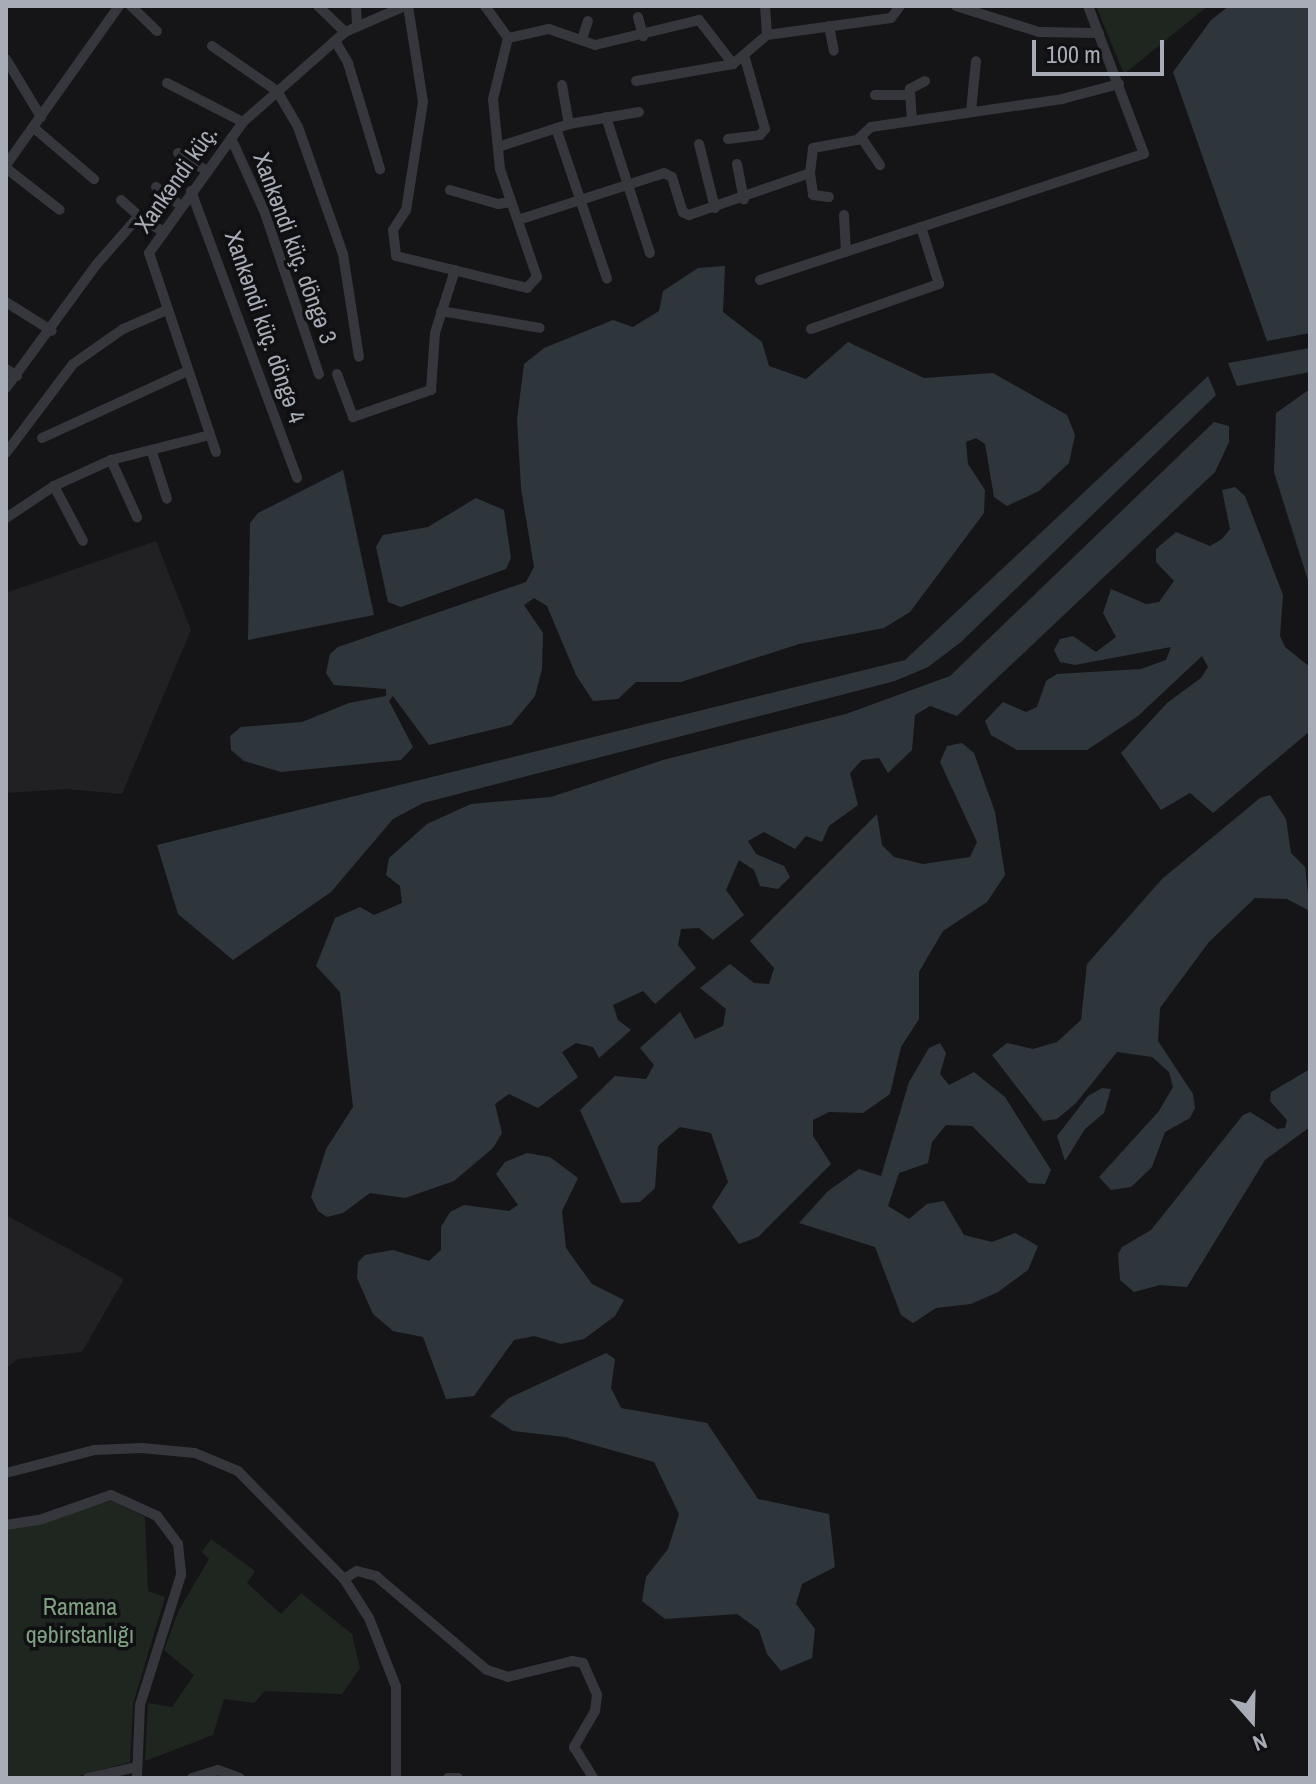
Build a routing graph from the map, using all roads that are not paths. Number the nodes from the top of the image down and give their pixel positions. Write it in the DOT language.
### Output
graph roads {
  1 [pos="119,6"];
  2 [pos="131,6"];
  3 [pos="318,6"];
  4 [pos="356,6"];
  5 [pos="406,6"];
  6 [pos="485,6"];
  7 [pos="765,6"];
  8 [pos="900,6"];
  9 [pos="956,6"];
  10 [pos="1088,6"];
  11 [pos="392,8"];
  12 [pos="975,9"];
  13 [pos="638,17"];
  14 [pos="588,21"];
  15 [pos="357,25"];
  16 [pos="829,26"];
  17 [pos="157,31"];
  18 [pos="345,32"];
  19 [pos="1099,33"];
  20 [pos="767,35"];
  21 [pos="643,36"];
  22 [pos="508,38"];
  23 [pos="582,39"];
  24 [pos="335,41"];
  25 [pos="212,46"];
  26 [pos="834,51"];
  27 [pos="744,55"];
  28 [pos="6,59"];
  29 [pos="976,61"];
  30 [pos="733,64"];
  31 [pos="636,81"];
  32 [pos="925,81"];
  33 [pos="167,83"];
  34 [pos="1119,84"];
  35 [pos="562,85"];
  36 [pos="277,91"];
  37 [pos="875,95"];
  38 [pos="910,95"];
  39 [pos="971,111"];
  40 [pos="639,112"];
  41 [pos="41,117"];
  42 [pos="606,117"];
  43 [pos="912,120"];
  44 [pos="243,122"];
  45 [pos="569,124"];
  46 [pos="34,128"];
  47 [pos="556,128"];
  48 [pos="861,137"];
  49 [pos="231,138"];
  50 [pos="728,139"];
  51 [pos="699,144"];
  52 [pos="498,147"];
  53 [pos="178,153"];
  54 [pos="737,164"];
  55 [pos="880,165"];
  56 [pos="6,166"];
  57 [pos="380,169"];
  58 [pos="207,171"];
  59 [pos="810,173"];
  60 [pos="94,179"];
  61 [pos="627,184"];
  62 [pos="156,187"];
  63 [pos="450,190"];
  64 [pos="191,191"];
  65 [pos="829,197"];
  66 [pos="744,199"];
  67 [pos="121,200"];
  68 [pos="580,200"];
  69 [pos="511,202"];
  70 [pos="180,205"];
  71 [pos="715,208"];
  72 [pos="60,210"];
  73 [pos="844,215"];
  74 [pos="139,216"];
  75 [pos="518,220"];
  76 [pos="921,227"];
  77 [pos="162,231"];
  78 [pos="846,252"];
  79 [pos="650,253"];
  80 [pos="455,270"];
  81 [pos="607,279"];
  82 [pos="760,280"];
  83 [pos="6,302"];
  84 [pos="167,310"];
  85 [pos="441,311"];
  86 [pos="540,328"];
  87 [pos="811,329"];
  88 [pos="52,331"];
  89 [pos="359,357"];
  90 [pos="6,369"];
  91 [pos="188,371"];
  92 [pos="319,374"];
  93 [pos="337,374"];
  94 [pos="17,376"];
  95 [pos="6,388"];
  96 [pos="210,435"];
  97 [pos="42,438"];
  98 [pos="152,452"];
  99 [pos="216,452"];
  100 [pos="6,453"];
  101 [pos="111,460"];
  102 [pos="297,478"];
  103 [pos="54,486"];
  104 [pos="167,499"];
  105 [pos="137,517"];
  106 [pos="6,518"];
  107 [pos="83,541"];
  108 [pos="6,1473"];
  109 [pos="6,1525"];
  110 [pos="344,1579"];
  111 [pos="137,1772"];
  112 [pos="88,1778"];
  113 [pos="192,1778"];
  114 [pos="240,1778"];
  115 [pos="396,1778"];
  116 [pos="448,1778"];
  117 [pos="458,1778"];
  118 [pos="593,1778"];
  1 -- 41 [label="street"];
  2 -- 17 [label="street"];
  3 -- 18 [label="street"];
  4 -- 15 [label="street"];
  5 -- 11 [label="street, Xankəndi küç."];
  5 -- 80 [label="street"];
  6 -- 22 [label="street"];
  7 -- 20 [label="street"];
  8 -- 16 [label="street"];
  9 -- 12 [label="street"];
  10 -- 19 [label="street"];
  11 -- 15 [label="street, Xankəndi küç."];
  12 -- 19 [label="street"];
  13 -- 21 [label="street"];
  14 -- 23 [label="street"];
  15 -- 18 [label="street, Xankəndi küç."];
  16 -- 20 [label="street"];
  16 -- 26 [label="street"];
  18 -- 24 [label="street, Xankəndi küç."];
  19 -- 34 [label="street"];
  20 -- 27 [label="street"];
  21 -- 23 [label="street"];
  21 -- 30 [label="street"];
  22 -- 23 [label="street"];
  22 -- 52 [label="street"];
  24 -- 36 [label="street, Xankəndi küç."];
  24 -- 57 [label="street"];
  25 -- 36 [label="street"];
  27 -- 30 [label="street"];
  27 -- 50 [label="street"];
  28 -- 41 [label="street"];
  29 -- 39 [label="street"];
  30 -- 31 [label="street"];
  32 -- 38 [label="street"];
  33 -- 44 [label="street"];
  34 -- 39 [label="street"];
  34 -- 76 [label="street"];
  35 -- 45 [label="street"];
  36 -- 44 [label="street, Xankəndi küç."];
  36 -- 89 [label="street"];
  37 -- 38 [label="street"];
  38 -- 43 [label="street"];
  39 -- 43 [label="street"];
  40 -- 42 [label="street"];
  41 -- 46 [label="street"];
  42 -- 45 [label="street"];
  42 -- 61 [label="street"];
  43 -- 48 [label="street"];
  44 -- 49 [label="street, Xankəndi küç."];
  45 -- 47 [label="street"];
  46 -- 56 [label="street"];
  46 -- 60 [label="street"];
  47 -- 52 [label="street"];
  47 -- 68 [label="street"];
  48 -- 55 [label="street"];
  48 -- 59 [label="street"];
  49 -- 58 [label="street, Xankəndi küç."];
  49 -- 92 [label="street, Xankəndi küç. döngə 3"];
  51 -- 71 [label="street"];
  52 -- 69 [label="street"];
  53 -- 58 [label="street"];
  54 -- 66 [label="street"];
  56 -- 72 [label="street"];
  58 -- 64 [label="street, Xankəndi küç."];
  59 -- 65 [label="street"];
  59 -- 66 [label="street"];
  61 -- 68 [label="street"];
  61 -- 71 [label="street"];
  61 -- 79 [label="street"];
  62 -- 70 [label="street"];
  63 -- 69 [label="street"];
  64 -- 70 [label="street, Xankəndi küç."];
  64 -- 102 [label="street, Xankəndi küç. döngə 4"];
  66 -- 71 [label="street"];
  67 -- 74 [label="street"];
  68 -- 75 [label="street"];
  68 -- 81 [label="street"];
  69 -- 75 [label="street"];
  70 -- 77 [label="street, Xankəndi küç."];
  73 -- 78 [label="street"];
  74 -- 77 [label="street"];
  74 -- 88 [label="street"];
  75 -- 80 [label="street"];
  76 -- 78 [label="street"];
  76 -- 87 [label="street"];
  77 -- 84 [label="street, Xankəndi küç."];
  78 -- 82 [label="street"];
  80 -- 85 [label="street"];
  83 -- 88 [label="street"];
  84 -- 91 [label="street, Xankəndi küç."];
  84 -- 100 [label="street"];
  85 -- 86 [label="street"];
  85 -- 93 [label="street"];
  88 -- 94 [label="street"];
  90 -- 94 [label="street"];
  91 -- 96 [label="street, Xankəndi küç."];
  91 -- 97 [label="street"];
  94 -- 95 [label="street"];
  96 -- 98 [label="street"];
  96 -- 99 [label="street, Xankəndi küç."];
  98 -- 101 [label="street"];
  98 -- 104 [label="street"];
  101 -- 103 [label="street"];
  101 -- 105 [label="street"];
  103 -- 106 [label="street"];
  103 -- 107 [label="street"];
  108 -- 110 [label="street"];
  109 -- 111 [label="street"];
  110 -- 115 [label="street"];
  110 -- 118 [label="street"];
  111 -- 112 [label="street"];
  113 -- 114 [label="street"];
  116 -- 117 [label="street"];
}
